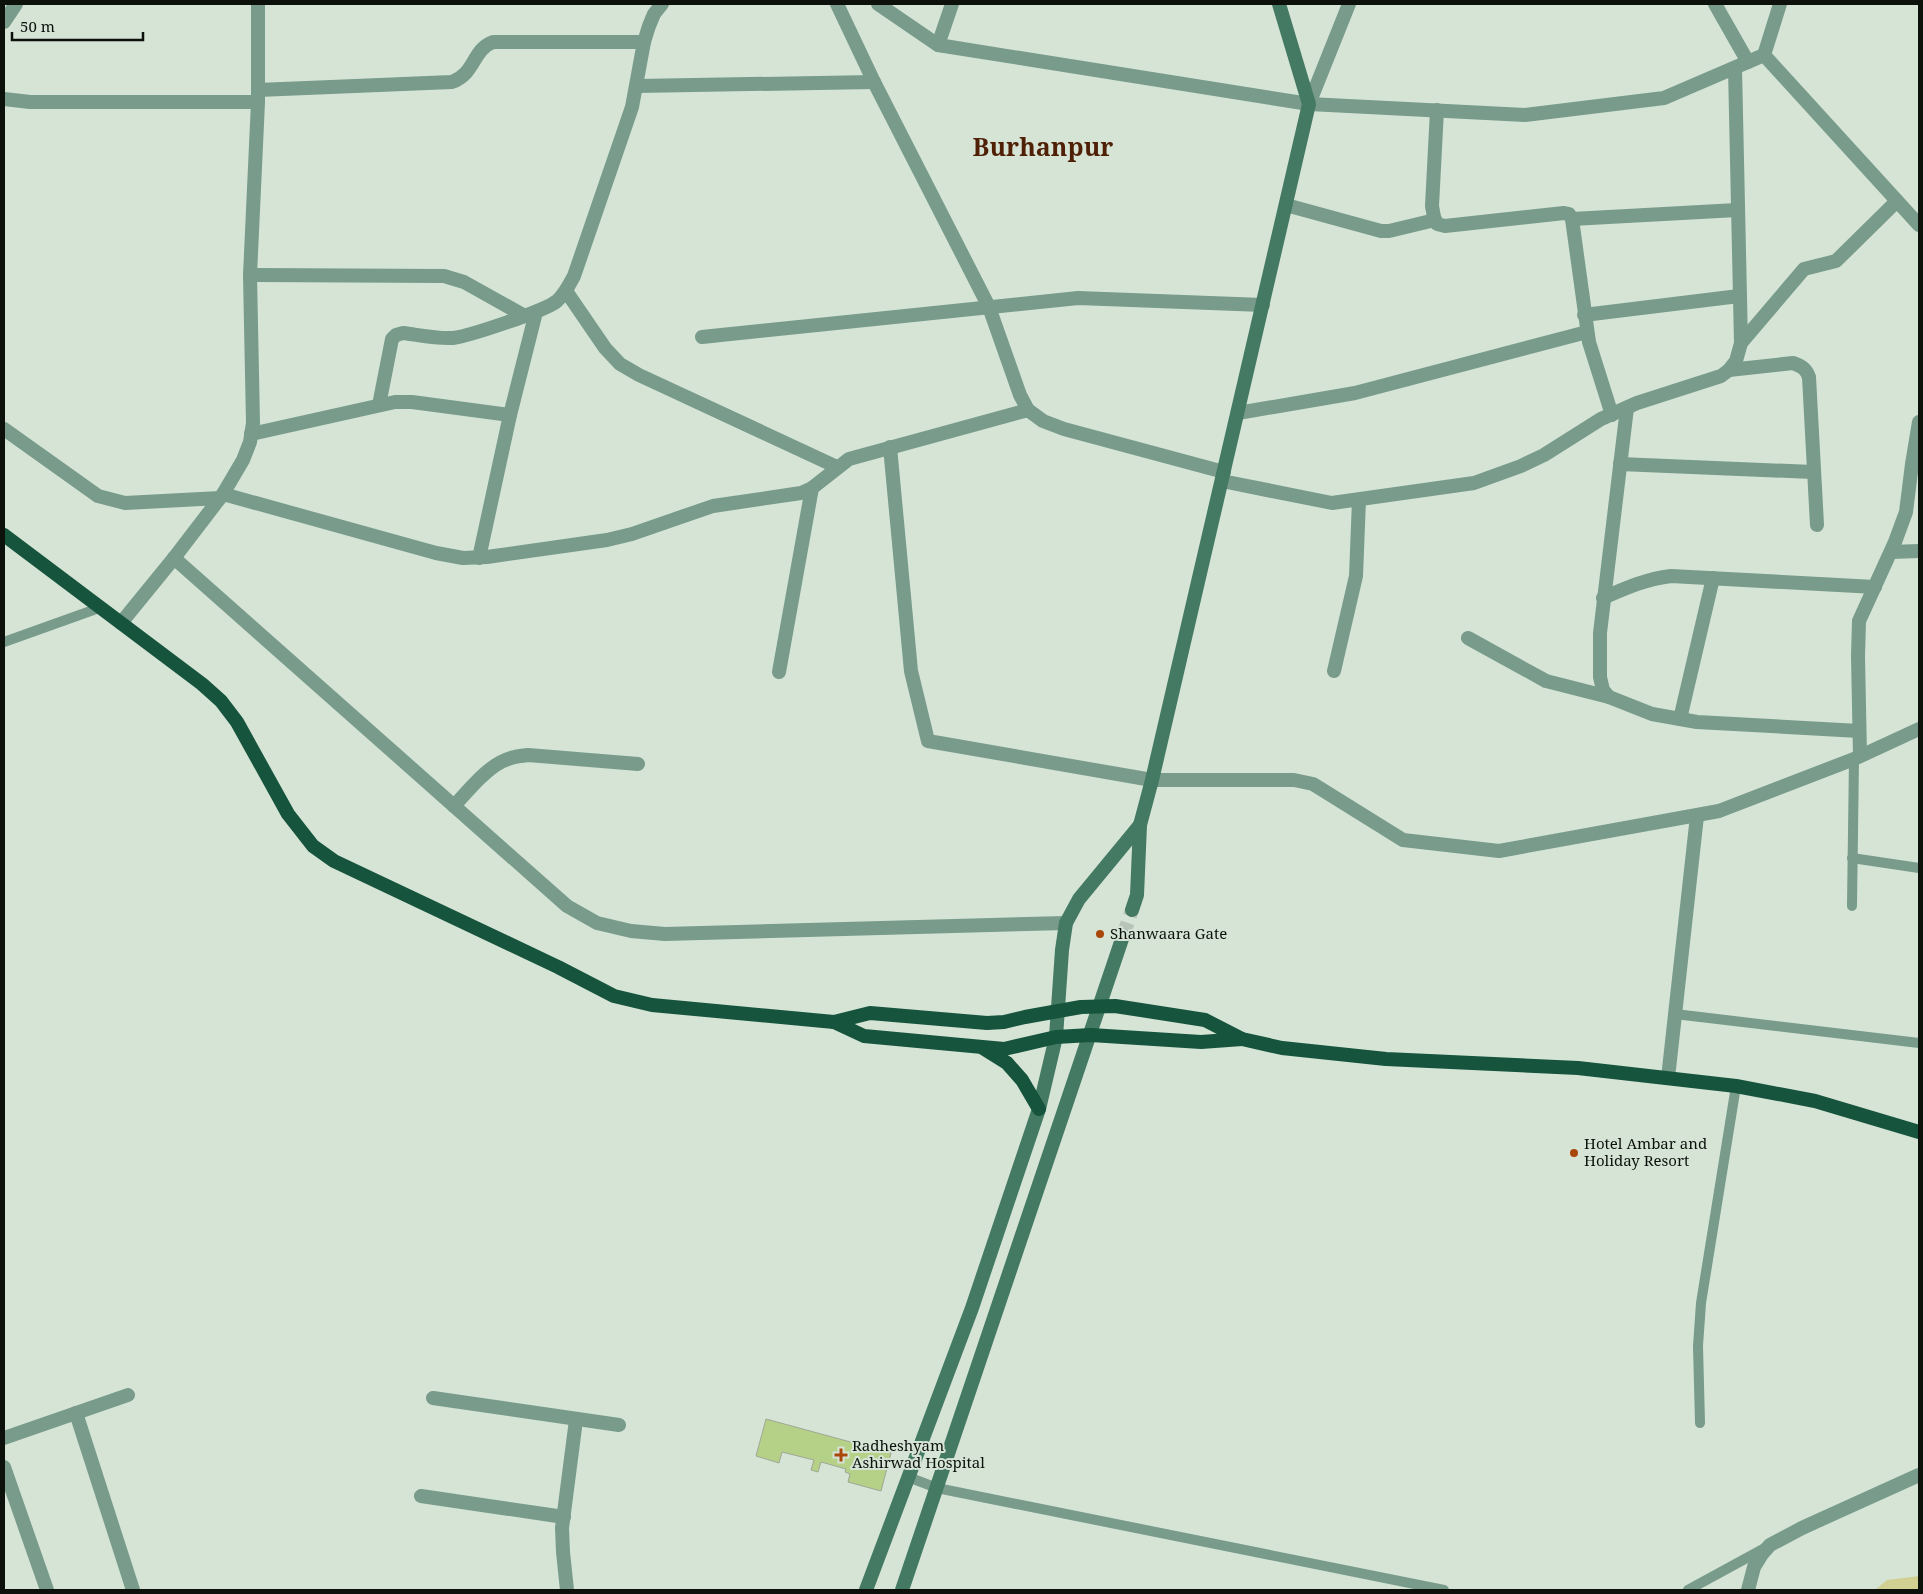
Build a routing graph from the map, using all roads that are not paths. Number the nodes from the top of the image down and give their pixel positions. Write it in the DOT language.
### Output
graph roads {
  1 [pos="16,4"];
  2 [pos="258,4"];
  3 [pos="662,4"];
  4 [pos="837,4"];
  5 [pos="878,4"];
  6 [pos="952,4"];
  7 [pos="1279,4"];
  8 [pos="1349,4"];
  9 [pos="1715,4"];
  10 [pos="1780,4"];
  11 [pos="4,22"];
  12 [pos="644,42"];
  13 [pos="938,45"];
  14 [pos="1764,55"];
  15 [pos="1748,62"];
  16 [pos="1735,68"];
  17 [pos="874,82"];
  18 [pos="637,86"];
  19 [pos="258,96"];
  20 [pos="4,99"];
  21 [pos="1309,104"];
  22 [pos="1437,110"];
  23 [pos="1897,200"];
  24 [pos="1286,205"];
  25 [pos="1738,210"];
  26 [pos="1572,219"];
  27 [pos="1435,220"];
  28 [pos="1919,225"];
  29 [pos="250,275"];
  30 [pos="566,291"];
  31 [pos="1739,296"];
  32 [pos="1262,305"];
  33 [pos="989,307"];
  34 [pos="530,314"];
  35 [pos="1584,315"];
  36 [pos="1587,332"];
  37 [pos="702,337"];
  38 [pos="1741,343"];
  39 [pos="1729,370"];
  40 [pos="379,404"];
  41 [pos="1627,408"];
  42 [pos="1028,410"];
  43 [pos="1238,413"];
  44 [pos="510,415"];
  45 [pos="1612,415"];
  46 [pos="1919,422"];
  47 [pos="4,429"];
  48 [pos="251,434"];
  49 [pos="890,447"];
  50 [pos="1620,464"];
  51 [pos="837,468"];
  52 [pos="1813,472"];
  53 [pos="1223,476"];
  54 [pos="812,488"];
  55 [pos="222,496"];
  56 [pos="1359,500"];
  57 [pos="1817,525"];
  58 [pos="4,535"];
  59 [pos="1919,551"];
  60 [pos="1891,552"];
  61 [pos="174,558"];
  62 [pos="479,558"];
  63 [pos="1713,578"];
  64 [pos="1875,587"];
  65 [pos="1603,598"];
  66 [pos="99,608"];
  67 [pos="120,623"];
  68 [pos="1468,638"];
  69 [pos="4,642"];
  70 [pos="1334,671"];
  71 [pos="779,672"];
  72 [pos="1609,697"];
  73 [pos="1680,719"];
  74 [pos="1919,729"];
  75 [pos="1859,731"];
  76 [pos="1857,757"];
  77 [pos="638,764"];
  78 [pos="1152,780"];
  79 [pos="454,806"];
  80 [pos="1697,816"];
  81 [pos="1140,825"];
  82 [pos="1852,858"];
  83 [pos="1919,868"];
  84 [pos="1852,906"];
  85 [pos="1132,910"];
  86 [pos="1066,923"];
  87 [pos="1123,936"];
  88 [pos="1099,1006"];
  89 [pos="1058,1010"];
  90 [pos="1675,1014"];
  91 [pos="834,1022"];
  92 [pos="1091,1035"];
  93 [pos="1056,1037"];
  94 [pos="1242,1039"];
  95 [pos="1919,1043"];
  96 [pos="979,1046"];
  97 [pos="1668,1078"];
  98 [pos="1736,1086"];
  99 [pos="1039,1109"];
  100 [pos="1919,1132"];
  101 [pos="128,1395"];
  102 [pos="433,1398"];
  103 [pos="76,1413"];
  104 [pos="576,1420"];
  105 [pos="1700,1423"];
  106 [pos="619,1425"];
  107 [pos="4,1438"];
  108 [pos="4,1467"];
  109 [pos="1919,1475"];
  110 [pos="908,1477"];
  111 [pos="937,1488"];
  112 [pos="421,1496"];
  113 [pos="564,1518"];
  114 [pos="1770,1546"];
  115 [pos="47,1590"];
  116 [pos="133,1590"];
  117 [pos="567,1590"];
  118 [pos="866,1590"];
  119 [pos="902,1590"];
  120 [pos="1444,1590"];
  121 [pos="1688,1590"];
  122 [pos="1748,1590"];
  1 -- 11 [label="street"];
  2 -- 19 [label="street"];
  3 -- 12 [label="street"];
  4 -- 17 [label="street"];
  5 -- 13 [label="street"];
  6 -- 13 [label="street"];
  7 -- 21 [label="main road"];
  8 -- 21 [label="street"];
  9 -- 15 [label="street"];
  10 -- 14 [label="street"];
  12 -- 18 [label="street"];
  12 -- 19 [label="street"];
  13 -- 21 [label="street"];
  14 -- 15 [label="street"];
  14 -- 23 [label="street"];
  15 -- 16 [label="street"];
  16 -- 22 [label="street"];
  16 -- 25 [label="street"];
  17 -- 18 [label="street"];
  17 -- 33 [label="street"];
  18 -- 30 [label="street"];
  19 -- 20 [label="street"];
  19 -- 29 [label="street"];
  21 -- 22 [label="street"];
  21 -- 24 [label="main road"];
  22 -- 27 [label="street"];
  23 -- 28 [label="street"];
  23 -- 38 [label="street"];
  24 -- 27 [label="street"];
  24 -- 32 [label="main road"];
  25 -- 26 [label="street"];
  25 -- 31 [label="street"];
  26 -- 27 [label="street"];
  26 -- 35 [label="street"];
  29 -- 34 [label="street"];
  29 -- 48 [label="street"];
  30 -- 34 [label="street"];
  30 -- 51 [label="street"];
  31 -- 35 [label="street"];
  31 -- 38 [label="street"];
  32 -- 33 [label="street"];
  32 -- 43 [label="main road"];
  33 -- 37 [label="street"];
  33 -- 42 [label="street"];
  34 -- 40 [label="street"];
  34 -- 44 [label="street"];
  35 -- 36 [label="street"];
  36 -- 43 [label="street"];
  36 -- 45 [label="street"];
  38 -- 39 [label="street"];
  39 -- 41 [label="street"];
  39 -- 52 [label="street"];
  40 -- 44 [label="street"];
  40 -- 48 [label="street"];
  41 -- 45 [label="street"];
  41 -- 50 [label="street"];
  42 -- 49 [label="street"];
  42 -- 53 [label="street"];
  43 -- 53 [label="main road"];
  44 -- 62 [label="street"];
  45 -- 56 [label="street"];
  46 -- 60 [label="street"];
  47 -- 55 [label="street"];
  48 -- 55 [label="street"];
  49 -- 51 [label="street"];
  49 -- 78 [label="street"];
  50 -- 52 [label="street"];
  50 -- 65 [label="street"];
  51 -- 54 [label="street"];
  52 -- 57 [label="street"];
  53 -- 56 [label="street"];
  53 -- 78 [label="main road"];
  54 -- 62 [label="street"];
  54 -- 71 [label="street"];
  55 -- 61 [label="street"];
  55 -- 62 [label="street"];
  56 -- 70 [label="street"];
  58 -- 66 [label="highway"];
  59 -- 60 [label="street"];
  60 -- 64 [label="street"];
  61 -- 67 [label="street"];
  61 -- 79 [label="street"];
  63 -- 64 [label="street"];
  63 -- 65 [label="street"];
  63 -- 73 [label="street"];
  64 -- 75 [label="street"];
  65 -- 72 [label="street"];
  66 -- 67 [label="highway"];
  66 -- 69 [label="lane"];
  67 -- 91 [label="highway"];
  68 -- 72 [label="street"];
  72 -- 73 [label="street"];
  73 -- 75 [label="street"];
  74 -- 76 [label="street"];
  75 -- 76 [label="street"];
  76 -- 80 [label="street"];
  76 -- 82 [label="lane"];
  77 -- 79 [label="street"];
  78 -- 80 [label="street"];
  78 -- 81 [label="main road"];
  79 -- 86 [label="street"];
  80 -- 90 [label="street"];
  81 -- 85 [label="main road"];
  81 -- 86 [label="main road"];
  82 -- 83 [label="lane"];
  82 -- 84 [label="lane"];
  86 -- 89 [label="main road"];
  87 -- 88 [label="main road"];
  88 -- 89 [label="highway"];
  88 -- 92 [label="main road"];
  88 -- 94 [label="highway"];
  89 -- 91 [label="highway"];
  89 -- 93 [label="main road"];
  90 -- 95 [label="lane"];
  90 -- 97 [label="street"];
  91 -- 96 [label="highway"];
  92 -- 93 [label="highway"];
  92 -- 94 [label="highway"];
  92 -- 111 [label="main road"];
  93 -- 96 [label="highway"];
  93 -- 99 [label="main road"];
  94 -- 97 [label="highway"];
  96 -- 99 [label="highway"];
  97 -- 98 [label="highway"];
  98 -- 100 [label="highway"];
  98 -- 105 [label="lane"];
  99 -- 110 [label="main road"];
  101 -- 103 [label="street"];
  102 -- 104 [label="street"];
  103 -- 107 [label="street"];
  103 -- 116 [label="street"];
  104 -- 106 [label="street"];
  104 -- 113 [label="street"];
  108 -- 115 [label="street"];
  109 -- 114 [label="street"];
  110 -- 111 [label="lane"];
  110 -- 118 [label="main road"];
  111 -- 119 [label="main road"];
  111 -- 120 [label="lane"];
  112 -- 113 [label="street"];
  113 -- 117 [label="street"];
  114 -- 121 [label="lane"];
  114 -- 122 [label="street"];
}
